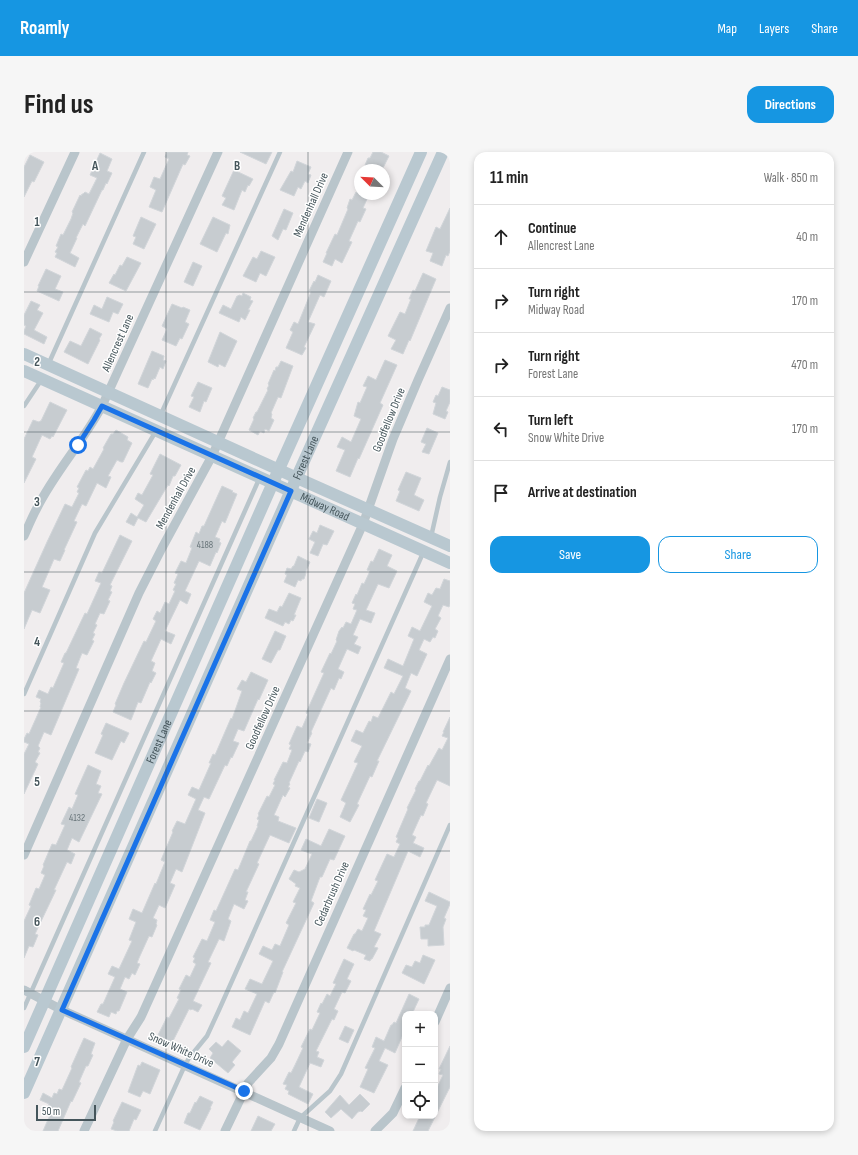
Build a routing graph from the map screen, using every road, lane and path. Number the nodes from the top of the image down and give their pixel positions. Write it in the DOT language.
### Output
graph roads {
  1 [pos="75,152"];
  2 [pos="144,152"];
  3 [pos="218,152"];
  4 [pos="280,152"];
  5 [pos="348,152"];
  6 [pos="422,152"];
  7 [pos="443,152"];
  8 [pos="24,262"];
  9 [pos="450,308"];
  10 [pos="24,354"];
  11 [pos="48,365"];
  12 [pos="24,371"];
  13 [pos="42,379"];
  14 [pos="109,392"];
  15 [pos="24,406"];
  16 [pos="102,406"];
  17 [pos="160,416"];
  18 [pos="156,430"];
  19 [pos="218,442"];
  20 [pos="212,456"];
  21 [pos="450,462"];
  22 [pos="279,470"];
  23 [pos="260,477"];
  24 [pos="297,478"];
  25 [pos="274,483"];
  26 [pos="291,491"];
  27 [pos="368,509"];
  28 [pos="363,524"];
  29 [pos="24,536"];
  30 [pos="431,537"];
  31 [pos="450,546"];
  32 [pos="424,551"];
  33 [pos="450,563"];
  34 [pos="450,659"];
  35 [pos="24,694"];
  36 [pos="450,825"];
  37 [pos="24,855"];
  38 [pos="450,988"];
  39 [pos="27,992"];
  40 [pos="45,1002"];
  41 [pos="24,1008"];
  42 [pos="62,1010"];
  43 [pos="438,1015"];
  44 [pos="126,1039"];
  45 [pos="24,1047"];
  46 [pos="185,1065"];
  47 [pos="244,1091"];
  48 [pos="24,1092"];
  49 [pos="402,1095"];
  50 [pos="300,1118"];
  51 [pos="84,1131"];
  52 [pos="155,1131"];
  53 [pos="225,1131"];
  54 [pos="294,1131"];
  55 [pos="330,1131"];
  56 [pos="376,1131"];
  1 -- 8 [label="street"];
  2 -- 11 [label="lane"];
  3 -- 14 [label="street, Allencrest Lane"];
  4 -- 17 [label="lane"];
  5 -- 19 [label="street, Mendenhall Drive"];
  6 -- 22 [label="main road, Forest Lane"];
  7 -- 24 [label="main road, Forest Lane"];
  9 -- 27 [label="street, Goodfellow Drive"];
  10 -- 11 [label="main road, Midway Road"];
  11 -- 14 [label="main road, Midway Road"];
  12 -- 13 [label="main road, Midway Road"];
  13 -- 15 [label="lane"];
  13 -- 16 [label="main road, Midway Road"];
  14 -- 16 [label="street, Allencrest Lane"];
  14 -- 17 [label="main road, Midway Road"];
  16 -- 18 [label="main road, Midway Road"];
  16 -- 29 [label="street, Allencrest Lane"];
  17 -- 19 [label="main road, Midway Road"];
  18 -- 20 [label="main road, Midway Road"];
  18 -- 35 [label="lane"];
  19 -- 20 [label="street, Mendenhall Drive"];
  19 -- 22 [label="main road, Midway Road"];
  20 -- 23 [label="main road, Midway Road"];
  20 -- 37 [label="street, Mendenhall Drive"];
  21 -- 30 [label="lane"];
  22 -- 24 [label="main road, Midway Road"];
  22 -- 25 [label="main road, Forest Lane"];
  23 -- 25 [label="main road, Midway Road"];
  23 -- 39 [label="lane"];
  24 -- 26 [label="main road, Forest Lane"];
  24 -- 27 [label="main road, Midway Road"];
  25 -- 26 [label="main road, Midway Road"];
  25 -- 40 [label="main road, Forest Lane"];
  26 -- 28 [label="main road, Midway Road"];
  26 -- 42 [label="main road, Forest Lane"];
  27 -- 28 [label="street, Goodfellow Drive"];
  27 -- 30 [label="main road, Midway Road"];
  28 -- 32 [label="main road, Midway Road"];
  28 -- 44 [label="street, Goodfellow Drive"];
  30 -- 31 [label="main road, Midway Road"];
  32 -- 33 [label="main road, Midway Road"];
  32 -- 46 [label="lane"];
  34 -- 47 [label="street, Cedarbrush Drive"];
  36 -- 50 [label="lane"];
  38 -- 43 [label="street"];
  39 -- 40 [label="street, Snow White Drive"];
  39 -- 41 [label="lane"];
  40 -- 42 [label="street, Snow White Drive"];
  40 -- 45 [label="main road, Forest Lane"];
  42 -- 44 [label="street, Snow White Drive"];
  42 -- 48 [label="main road, Forest Lane"];
  44 -- 46 [label="street, Snow White Drive"];
  44 -- 51 [label="street, Goodfellow Drive"];
  46 -- 47 [label="street, Snow White Drive"];
  46 -- 52 [label="lane"];
  47 -- 50 [label="street, Snow White Drive"];
  47 -- 53 [label="street, Cedarbrush Drive"];
  49 -- 56 [label="street"];
  50 -- 54 [label="lane"];
  50 -- 55 [label="street, Snow White Drive"];
}
